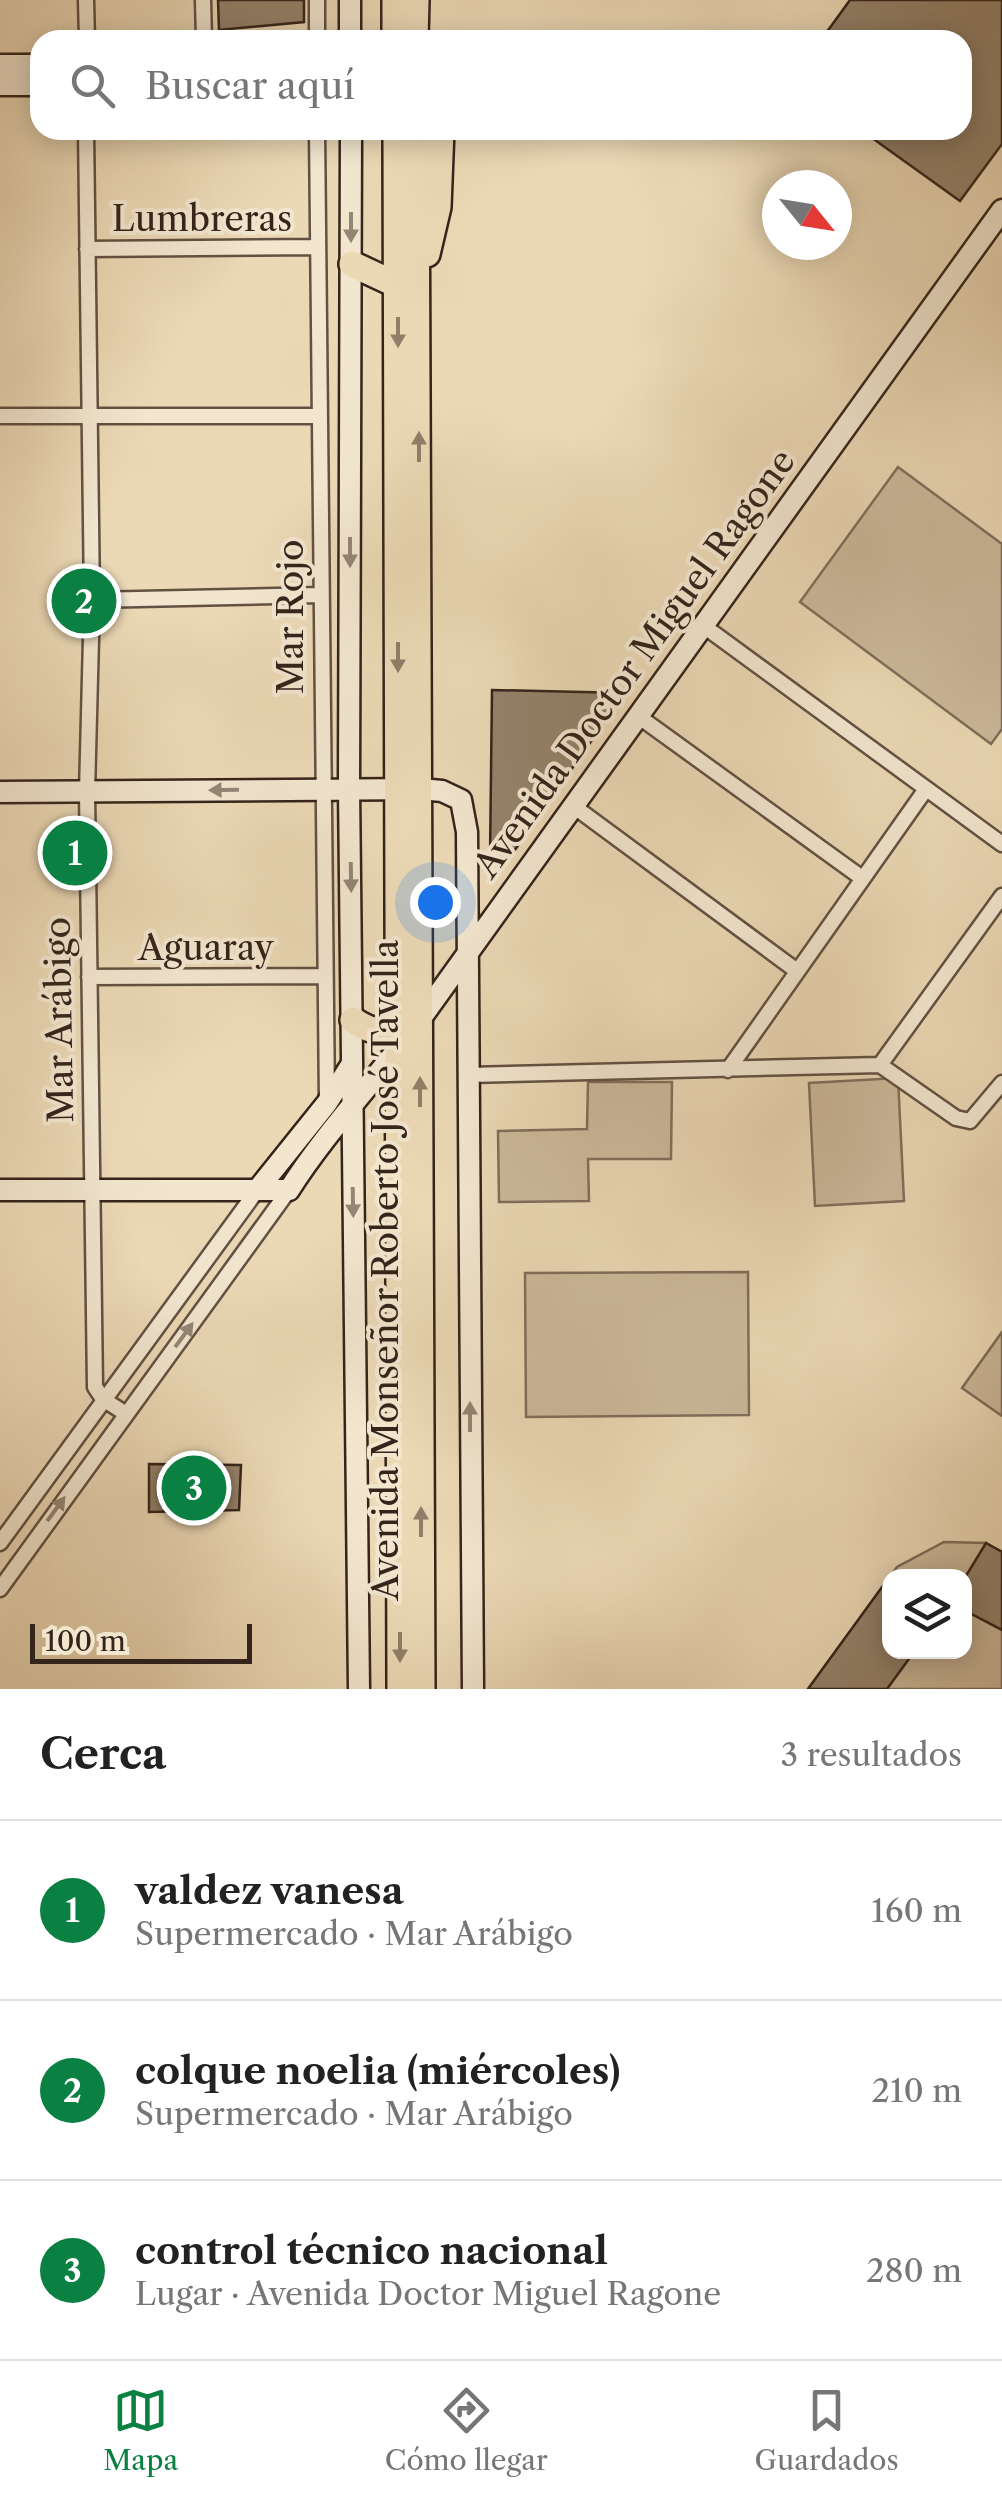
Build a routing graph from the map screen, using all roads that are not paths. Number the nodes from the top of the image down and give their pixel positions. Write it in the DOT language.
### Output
graph roads {
  1 [pos="86,0"];
  2 [pos="204,0"];
  3 [pos="317,0"];
  4 [pos="350,0"];
  5 [pos="395,0"];
  6 [pos="416,0"];
  7 [pos="87,30"];
  8 [pos="204,30"];
  9 [pos="317,30"];
  10 [pos="350,30"];
  11 [pos="395,30"];
  12 [pos="415,30"];
  13 [pos="0,65"];
  14 [pos="30,65"];
  15 [pos="0,86"];
  16 [pos="30,86"];
  17 [pos="86,140"];
  18 [pos="318,140"];
  19 [pos="351,140"];
  20 [pos="397,140"];
  21 [pos="415,140"];
  22 [pos="441,140"];
  23 [pos="1002,210"];
  24 [pos="318,248"];
  25 [pos="87,250"];
  26 [pos="352,264"];
  27 [pos="408,289"];
  28 [pos="0,416"];
  29 [pos="90,416"];
  30 [pos="319,416"];
  31 [pos="320,595"];
  32 [pos="92,600"];
  33 [pos="701,624"];
  34 [pos="638,716"];
  35 [pos="926,788"];
  36 [pos="321,789"];
  37 [pos="349,789"];
  38 [pos="409,789"];
  39 [pos="0,792"];
  40 [pos="87,792"];
  41 [pos="572,805"];
  42 [pos="1002,844"];
  43 [pos="862,878"];
  44 [pos="467,888"];
  45 [pos="508,892"];
  46 [pos="1002,896"];
  47 [pos="467,953"];
  48 [pos="797,971"];
  49 [pos="322,976"];
  50 [pos="89,977"];
  51 [pos="353,1020"];
  52 [pos="406,1034"];
  53 [pos="352,1063"];
  54 [pos="880,1065"];
  55 [pos="728,1070"];
  56 [pos="468,1074"];
  57 [pos="1002,1084"];
  58 [pos="326,1103"];
  59 [pos="352,1108"];
  60 [pos="90,1188"];
  61 [pos="258,1189"];
  62 [pos="0,1190"];
  63 [pos="289,1190"];
  64 [pos="103,1398"];
  65 [pos="126,1414"];
  66 [pos="0,1544"];
  67 [pos="0,1589"];
  68 [pos="359,1689"];
  69 [pos="400,1689"];
  70 [pos="422,1689"];
  71 [pos="473,1689"];
  1 -- 7 [label="street"];
  2 -- 8 [label="street"];
  3 -- 9 [label="street"];
  4 -- 10 [label="main road"];
  5 -- 11 [label="highway"];
  6 -- 12 [label="highway"];
  13 -- 14 [label="main road"];
  15 -- 16 [label="main road"];
  17 -- 25 [label="street, Mar Arábigo"];
  18 -- 24 [label="street, Mar Rojo"];
  19 -- 26 [label="main road, one-way"];
  20 -- 27 [label="highway, Avenida Monseñor Roberto José Tavella"];
  21 -- 27 [label="highway, Avenida Monseñor Roberto José Tavella"];
  22 -- 27 [label="highway"];
  23 -- 33 [label="main road, Avenida Doctor Miguel Ragone"];
  24 -- 25 [label="street, Lumbreras"];
  24 -- 30 [label="street, Mar Rojo"];
  25 -- 29 [label="street, Mar Arábigo"];
  26 -- 27 [label="highway"];
  26 -- 37 [label="main road, one-way"];
  27 -- 38 [label="highway, Avenida Monseñor Roberto José Tavella"];
  28 -- 29 [label="street"];
  29 -- 30 [label="street"];
  29 -- 32 [label="street, Mar Arábigo"];
  30 -- 31 [label="street, Mar Rojo"];
  31 -- 32 [label="street"];
  31 -- 36 [label="street, Mar Rojo"];
  32 -- 40 [label="street, Mar Arábigo"];
  33 -- 34 [label="main road, Avenida Doctor Miguel Ragone"];
  33 -- 35 [label="street"];
  34 -- 41 [label="main road, Avenida Doctor Miguel Ragone"];
  34 -- 43 [label="street"];
  35 -- 42 [label="street"];
  35 -- 43 [label="street"];
  36 -- 37 [label="main road"];
  36 -- 40 [label="main road, one-way"];
  36 -- 49 [label="street, Mar Rojo"];
  37 -- 38 [label="main road"];
  37 -- 51 [label="main road, one-way"];
  38 -- 44 [label="main road"];
  38 -- 52 [label="highway, Avenida Monseñor Roberto José Tavella"];
  39 -- 40 [label="main road"];
  40 -- 50 [label="street, Mar Arábigo"];
  41 -- 45 [label="main road, Avenida Doctor Miguel Ragone"];
  41 -- 48 [label="street"];
  43 -- 48 [label="street"];
  44 -- 45 [label="main road"];
  44 -- 47 [label="main road"];
  45 -- 47 [label="main road, Avenida Doctor Miguel Ragone"];
  46 -- 54 [label="street"];
  47 -- 52 [label="main road, Avenida Doctor Miguel Ragone"];
  47 -- 56 [label="main road"];
  48 -- 55 [label="street"];
  49 -- 50 [label="street, Aguaray"];
  49 -- 58 [label="street, Mar Rojo"];
  50 -- 60 [label="street, Mar Arábigo"];
  51 -- 52 [label="highway"];
  51 -- 53 [label="main road"];
  52 -- 59 [label="main road, Avenida Doctor Miguel Ragone"];
  52 -- 69 [label="highway, Avenida Monseñor Roberto José Tavella, one-way"];
  70 -- 52 [label="highway, Avenida Monseñor Roberto José Tavella, one-way"];
  53 -- 58 [label="main road"];
  53 -- 59 [label="main road"];
  54 -- 55 [label="street"];
  54 -- 57 [label="street"];
  55 -- 56 [label="street"];
  71 -- 56 [label="main road, one-way"];
  58 -- 61 [label="main road"];
  59 -- 63 [label="main road, Avenida Doctor Miguel Ragone"];
  59 -- 68 [label="main road, one-way"];
  60 -- 61 [label="main road"];
  60 -- 62 [label="main road"];
  60 -- 64 [label="street, Mar Arábigo"];
  61 -- 63 [label="main road"];
  61 -- 64 [label="street"];
  65 -- 63 [label="street, Avenida Doctor Miguel Ragone, one-way"];
  64 -- 65 [label="street"];
  64 -- 66 [label="street"];
  67 -- 65 [label="street, Avenida Doctor Miguel Ragone, one-way"];
}
